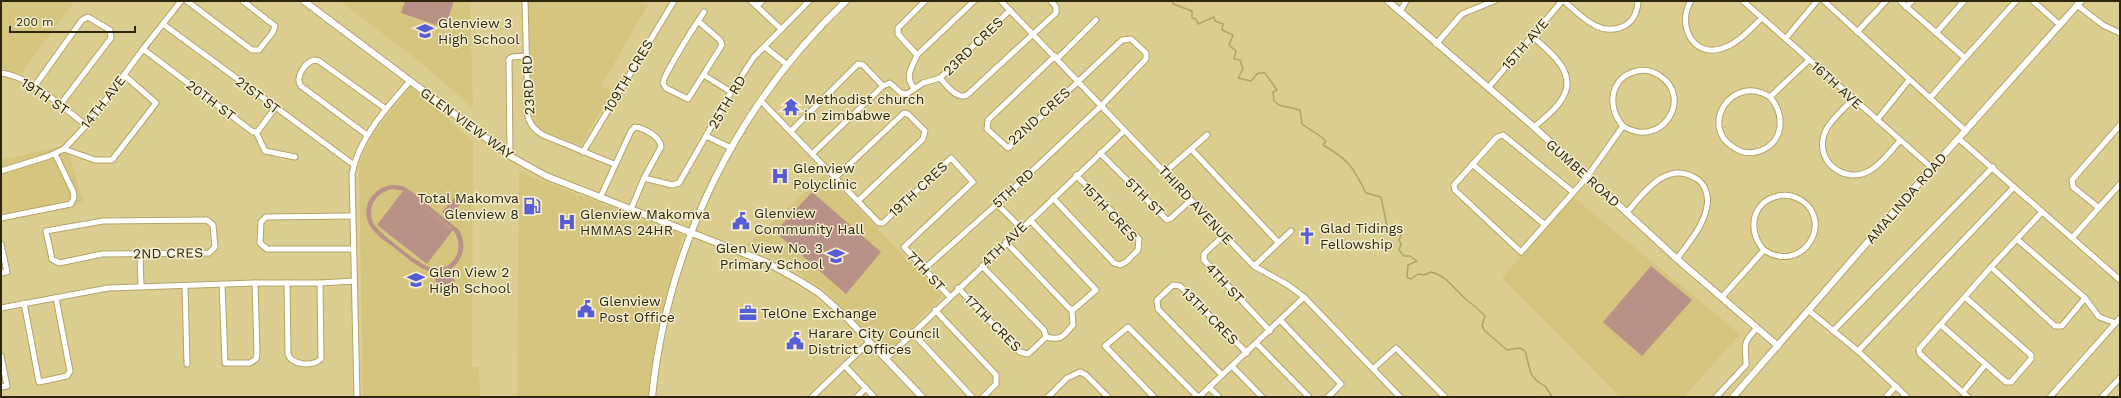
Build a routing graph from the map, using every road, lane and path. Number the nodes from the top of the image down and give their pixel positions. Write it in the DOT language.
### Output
graph roads {
  1 [pos="181,1"];
  2 [pos="188,1"];
  3 [pos="243,1"];
  4 [pos="304,1"];
  5 [pos="525,1"];
  6 [pos="674,1"];
  7 [pos="751,1"];
  8 [pos="762,1"];
  9 [pos="809,1"];
  10 [pos="846,1"];
  11 [pos="924,1"];
  12 [pos="974,1"];
  13 [pos="1001,1"];
  14 [pos="1051,1"];
  15 [pos="1388,1"];
  16 [pos="1406,1"];
  17 [pos="1494,1"];
  18 [pos="1563,1"];
  19 [pos="1638,1"];
  20 [pos="1691,1"];
  21 [pos="1743,1"];
  22 [pos="1817,1"];
  23 [pos="1824,1"];
  24 [pos="1886,1"];
  25 [pos="1900,1"];
  26 [pos="1912,1"];
  27 [pos="1964,1"];
  28 [pos="2016,1"];
  29 [pos="2033,1"];
  30 [pos="2079,3"];
  31 [pos="757,6"];
  32 [pos="1906,7"];
  33 [pos="1010,10"];
  34 [pos="704,12"];
  35 [pos="1400,12"];
  36 [pos="1762,18"];
  37 [pos="1096,20"];
  38 [pos="698,21"];
  39 [pos="163,24"];
  40 [pos="2060,25"];
  41 [pos="781,29"];
  42 [pos="1857,32"];
  43 [pos="1936,33"];
  44 [pos="2120,33"];
  45 [pos="1034,34"];
  46 [pos="1532,36"];
  47 [pos="1786,38"];
  48 [pos="1436,44"];
  49 [pos="766,47"];
  50 [pos="143,49"];
  51 [pos="917,55"];
  52 [pos="526,56"];
  53 [pos="1056,57"];
  54 [pos="1965,58"];
  55 [pos="1809,60"];
  56 [pos="786,64"];
  57 [pos="1,73"];
  58 [pos="124,75"];
  59 [pos="704,75"];
  60 [pos="940,78"];
  61 [pos="1909,80"];
  62 [pos="410,81"];
  63 [pos="1078,81"];
  64 [pos="883,86"];
  65 [pos="34,87"];
  66 [pos="914,88"];
  67 [pos="1488,88"];
  68 [pos="731,92"];
  69 [pos="1770,98"];
  70 [pos="1930,98"];
  71 [pos="1853,99"];
  72 [pos="761,101"];
  73 [pos="60,105"];
  74 [pos="1101,106"];
  75 [pos="275,108"];
  76 [pos="386,109"];
  77 [pos="1877,120"];
  78 [pos="86,125"];
  79 [pos="2120,125"];
  80 [pos="1623,126"];
  81 [pos="1534,127"];
  82 [pos="791,130"];
  83 [pos="1124,131"];
  84 [pos="1966,131"];
  85 [pos="256,132"];
  86 [pos="367,135"];
  87 [pos="1207,135"];
  88 [pos="706,136"];
  89 [pos="1959,139"];
  90 [pos="1900,141"];
  91 [pos="731,148"];
  92 [pos="64,149"];
  93 [pos="1192,150"];
  94 [pos="583,152"];
  95 [pos="1100,153"];
  96 [pos="55,154"];
  97 [pos="812,154"];
  98 [pos="510,156"];
  99 [pos="295,157"];
  100 [pos="614,164"];
  101 [pos="1472,164"];
  102 [pos="354,165"];
  103 [pos="1993,167"];
  104 [pos="1932,168"];
  105 [pos="1,171"];
  106 [pos="1165,172"];
  107 [pos="1076,175"];
  108 [pos="1587,177"];
  109 [pos="644,178"];
  110 [pos="835,178"];
  111 [pos="2120,184"];
  112 [pos="2014,187"];
  113 [pos="1573,192"];
  114 [pos="600,198"];
  115 [pos="1053,198"];
  116 [pos="1191,200"];
  117 [pos="858,201"];
  118 [pos="997,204"];
  119 [pos="2099,208"];
  120 [pos="631,209"];
  121 [pos="1627,212"];
  122 [pos="2042,212"];
  123 [pos="352,216"];
  124 [pos="1,218"];
  125 [pos="1030,220"];
  126 [pos="1544,224"];
  127 [pos="1021,228"];
  128 [pos="1291,231"];
  129 [pos="692,232"];
  130 [pos="1224,236"];
  131 [pos="2072,238"];
  132 [pos="2018,240"];
  133 [pos="1006,242"];
  134 [pos="1278,242"];
  135 [pos="1,244"];
  136 [pos="906,245"];
  137 [pos="353,249"];
  138 [pos="1764,250"];
  139 [pos="140,253"];
  140 [pos="1677,259"];
  141 [pos="982,266"];
  142 [pos="1254,266"];
  143 [pos="1991,267"];
  144 [pos="924,269"];
  145 [pos="1,274"];
  146 [pos="2120,280"];
  147 [pos="354,281"];
  148 [pos="255,283"];
  149 [pos="287,283"];
  150 [pos="222,284"];
  151 [pos="320,284"];
  152 [pos="185,286"];
  153 [pos="141,287"];
  154 [pos="958,288"];
  155 [pos="950,297"];
  156 [pos="1304,297"];
  157 [pos="1965,297"];
  158 [pos="56,298"];
  159 [pos="1722,298"];
  160 [pos="2085,298"];
  161 [pos="24,303"];
  162 [pos="1,308"];
  163 [pos="935,310"];
  164 [pos="1072,310"];
  165 [pos="1808,310"];
  166 [pos="2120,318"];
  167 [pos="1281,321"];
  168 [pos="2116,323"];
  169 [pos="1941,325"];
  170 [pos="1757,328"];
  171 [pos="1270,331"];
  172 [pos="1833,331"];
  173 [pos="912,332"];
  174 [pos="1046,337"];
  175 [pos="869,342"];
  176 [pos="1257,344"];
  177 [pos="1778,346"];
  178 [pos="1858,352"];
  179 [pos="1247,353"];
  180 [pos="1,356"];
  181 [pos="886,359"];
  182 [pos="187,364"];
  183 [pos="1985,365"];
  184 [pos="845,366"];
  185 [pos="1232,366"];
  186 [pos="1374,368"];
  187 [pos="1222,375"];
  188 [pos="2119,380"];
  189 [pos="1896,386"];
  190 [pos="1,387"];
  191 [pos="1209,387"];
  192 [pos="866,388"];
  193 [pos="1963,392"];
  194 [pos="357,397"];
  195 [pos="652,397"];
  196 [pos="812,397"];
  197 [pos="857,397"];
  198 [pos="874,397"];
  199 [pos="922,397"];
  200 [pos="972,397"];
  201 [pos="984,397"];
  202 [pos="1048,397"];
  203 [pos="1108,397"];
  204 [pos="1154,397"];
  205 [pos="1198,397"];
  206 [pos="1218,397"];
  207 [pos="1262,397"];
  208 [pos="1309,397"];
  209 [pos="1328,397"];
  210 [pos="1400,397"];
  211 [pos="1445,397"];
  212 [pos="1716,397"];
  213 [pos="1733,397"];
  214 [pos="1886,397"];
  215 [pos="1907,397"];
  216 [pos="1968,397"];
  217 [pos="2050,397"];
  218 [pos="2102,397"];
  1 -- 39 [label="street, 14TH AVE"];
  2 -- 3 [label="street"];
  4 -- 62 [label="street, GLEN VIEW WAY"];
  5 -- 52 [label="street, 23RD RD"];
  6 -- 94 [label="street, 109TH CRES"];
  7 -- 31 [label="street"];
  8 -- 31 [label="street"];
  9 -- 41 [label="street, 25TH RD"];
  10 -- 56 [label="street"];
  11 -- 51 [label="street"];
  12 -- 51 [label="street"];
  13 -- 33 [label="street, THIRD AVENUE"];
  14 -- 45 [label="street, 23RD CRES"];
  15 -- 35 [label="street, GUMBE ROAD"];
  16 -- 35 [label="street"];
  17 -- 48 [label="street"];
  18 -- 19 [label="street"];
  18 -- 46 [label="street, 15TH AVE"];
  20 -- 36 [label="street"];
  21 -- 36 [label="street, 16TH AVE"];
  22 -- 47 [label="street"];
  23 -- 42 [label="street"];
  24 -- 42 [label="street"];
  25 -- 32 [label="street"];
  26 -- 32 [label="street"];
  27 -- 43 [label="street"];
  28 -- 54 [label="street"];
  29 -- 40 [label="street"];
  30 -- 40 [label="street, AMALINDA ROAD"];
  30 -- 44 [label="street"];
  31 -- 41 [label="street"];
  32 -- 43 [label="street"];
  33 -- 45 [label="street, THIRD AVENUE"];
  33 -- 60 [label="street, 23RD CRES"];
  34 -- 38 [label="street"];
  35 -- 48 [label="street, GUMBE ROAD"];
  36 -- 47 [label="street, 16TH AVE"];
  37 -- 53 [label="street"];
  38 -- 59 [label="street"];
  38 -- 59 [label="street"];
  39 -- 50 [label="street, 14TH AVE"];
  39 -- 75 [label="street, 21ST ST"];
  40 -- 84 [label="street, AMALINDA ROAD"];
  41 -- 49 [label="street, 25TH RD"];
  42 -- 61 [label="street"];
  43 -- 54 [label="street"];
  45 -- 53 [label="street, THIRD AVENUE"];
  45 -- 60 [label="street, 23RD CRES"];
  46 -- 67 [label="street, 15TH AVE"];
  46 -- 81 [label="street"];
  47 -- 55 [label="street, 16TH AVE"];
  48 -- 67 [label="street, GUMBE ROAD"];
  49 -- 56 [label="street"];
  49 -- 68 [label="street, 25TH RD"];
  50 -- 58 [label="street, 14TH AVE"];
  50 -- 85 [label="street, 20TH ST"];
  51 -- 66 [label="street"];
  52 -- 94 [label="street, 23RD RD"];
  52 -- 98 [label="street"];
  53 -- 63 [label="street, THIRD AVENUE"];
  53 -- 63 [label="street, 22ND CRES"];
  54 -- 70 [label="street"];
  55 -- 69 [label="street"];
  55 -- 71 [label="street, 16TH AVE"];
  56 -- 72 [label="street"];
  57 -- 65 [label="street, 19TH ST"];
  58 -- 78 [label="street, 14TH AVE"];
  58 -- 92 [label="street"];
  59 -- 68 [label="street"];
  60 -- 66 [label="street"];
  61 -- 70 [label="street"];
  61 -- 77 [label="street"];
  62 -- 76 [label="street"];
  62 -- 98 [label="street, GLEN VIEW WAY"];
  63 -- 74 [label="street, THIRD AVENUE"];
  63 -- 74 [label="street, 5TH RD"];
  64 -- 66 [label="street"];
  64 -- 82 [label="street"];
  64 -- 97 [label="street"];
  65 -- 73 [label="street, 19TH ST"];
  65 -- 73 [label="street"];
  67 -- 81 [label="street, GUMBE ROAD"];
  68 -- 88 [label="street, 25TH RD"];
  69 -- 69 [label="street"];
  70 -- 84 [label="street"];
  71 -- 77 [label="street, 16TH AVE"];
  71 -- 90 [label="street"];
  72 -- 82 [label="street"];
  72 -- 91 [label="street"];
  73 -- 78 [label="street, 19TH ST"];
  74 -- 83 [label="street, THIRD AVENUE"];
  74 -- 118 [label="street, 5TH RD"];
  75 -- 85 [label="street"];
  75 -- 102 [label="street, 21ST ST"];
  76 -- 86 [label="street"];
  76 -- 86 [label="street"];
  77 -- 90 [label="street, 16TH AVE"];
  78 -- 92 [label="street, 14TH AVE"];
  79 -- 119 [label="street"];
  80 -- 80 [label="street"];
  80 -- 108 [label="street"];
  81 -- 108 [label="street, GUMBE ROAD"];
  82 -- 97 [label="street"];
  83 -- 95 [label="street, 4TH AVE"];
  83 -- 106 [label="street, THIRD AVENUE"];
  84 -- 89 [label="street, AMALINDA ROAD"];
  85 -- 99 [label="street"];
  86 -- 102 [label="street"];
  87 -- 93 [label="street"];
  88 -- 91 [label="street"];
  88 -- 109 [label="street, 25TH RD"];
  89 -- 103 [label="street"];
  89 -- 104 [label="street, AMALINDA ROAD"];
  90 -- 104 [label="street, 16TH AVE"];
  91 -- 129 [label="street"];
  92 -- 96 [label="street, 14TH AVE"];
  93 -- 106 [label="street"];
  93 -- 134 [label="street"];
  94 -- 100 [label="street, 23RD RD"];
  95 -- 107 [label="street, 4TH AVE"];
  95 -- 116 [label="street, 5TH ST"];
  96 -- 105 [label="street, 14TH AVE"];
  96 -- 124 [label="street"];
  97 -- 110 [label="street"];
  98 -- 114 [label="street, GLEN VIEW WAY"];
  100 -- 109 [label="street"];
  100 -- 114 [label="street"];
  101 -- 113 [label="street"];
  101 -- 126 [label="street"];
  101 -- 126 [label="street"];
  102 -- 123 [label="street"];
  103 -- 112 [label="street"];
  103 -- 172 [label="street"];
  104 -- 165 [label="street, AMALINDA ROAD"];
  106 -- 116 [label="street, THIRD AVENUE"];
  107 -- 115 [label="street, 4TH AVE"];
  107 -- 115 [label="street, 15TH CRES"];
  108 -- 113 [label="street"];
  108 -- 121 [label="street, GUMBE ROAD"];
  109 -- 120 [label="street"];
  110 -- 117 [label="street"];
  110 -- 117 [label="street"];
  111 -- 119 [label="street"];
  112 -- 122 [label="street"];
  112 -- 178 [label="street"];
  113 -- 126 [label="street"];
  114 -- 120 [label="street, GLEN VIEW WAY"];
  115 -- 125 [label="street, 4TH AVE"];
  116 -- 130 [label="street, THIRD AVENUE"];
  117 -- 136 [label="street, 19TH CRES"];
  118 -- 127 [label="street"];
  118 -- 144 [label="street, 5TH RD"];
  119 -- 131 [label="street"];
  120 -- 129 [label="street, GLEN VIEW WAY"];
  121 -- 140 [label="street, GUMBE ROAD"];
  121 -- 140 [label="street"];
  122 -- 131 [label="street"];
  122 -- 132 [label="street"];
  123 -- 137 [label="street"];
  123 -- 137 [label="street"];
  125 -- 127 [label="street, 4TH AVE"];
  125 -- 164 [label="street"];
  127 -- 133 [label="street, 4TH AVE"];
  128 -- 134 [label="street"];
  129 -- 175 [label="street, GLEN VIEW WAY"];
  129 -- 195 [label="street"];
  130 -- 142 [label="street, THIRD AVENUE"];
  130 -- 171 [label="street, 4TH ST"];
  131 -- 146 [label="street"];
  132 -- 143 [label="street"];
  132 -- 160 [label="street"];
  133 -- 141 [label="street, 4TH AVE"];
  133 -- 164 [label="street"];
  134 -- 142 [label="street"];
  135 -- 145 [label="street"];
  136 -- 144 [label="street, 7TH ST"];
  137 -- 147 [label="street"];
  138 -- 138 [label="street"];
  138 -- 159 [label="street"];
  139 -- 139 [label="street, 2ND CRES"];
  139 -- 153 [label="street"];
  140 -- 159 [label="street, GUMBE ROAD"];
  141 -- 154 [label="street, 4TH AVE"];
  141 -- 174 [label="street"];
  142 -- 156 [label="street, THIRD AVENUE"];
  143 -- 157 [label="street"];
  143 -- 160 [label="street"];
  144 -- 155 [label="street, 7TH ST"];
  147 -- 151 [label="street"];
  147 -- 194 [label="street"];
  148 -- 149 [label="street"];
  148 -- 150 [label="street"];
  148 -- 150 [label="street"];
  149 -- 151 [label="street"];
  149 -- 151 [label="street"];
  150 -- 152 [label="street"];
  152 -- 153 [label="street"];
  152 -- 182 [label="street"];
  153 -- 158 [label="street"];
  154 -- 155 [label="street, 4TH AVE"];
  154 -- 174 [label="street, 17TH CRES"];
  155 -- 163 [label="street, 4TH AVE"];
  156 -- 167 [label="street"];
  156 -- 186 [label="street, THIRD AVENUE"];
  157 -- 169 [label="street"];
  157 -- 183 [label="street"];
  158 -- 161 [label="street"];
  158 -- 161 [label="street"];
  159 -- 170 [label="street, GUMBE ROAD"];
  160 -- 168 [label="street"];
  161 -- 162 [label="street"];
  163 -- 173 [label="street, 4TH AVE"];
  163 -- 201 [label="street"];
  164 -- 174 [label="street"];
  165 -- 172 [label="street"];
  165 -- 177 [label="street, AMALINDA ROAD"];
  166 -- 168 [label="street"];
  167 -- 171 [label="street"];
  167 -- 209 [label="street"];
  168 -- 217 [label="street"];
  169 -- 183 [label="street"];
  169 -- 193 [label="street"];
  170 -- 177 [label="street, GUMBE ROAD"];
  170 -- 212 [label="street"];
  171 -- 176 [label="street"];
  172 -- 178 [label="street"];
  173 -- 181 [label="street, 4TH AVE"];
  173 -- 200 [label="street"];
  175 -- 181 [label="street, GLEN VIEW WAY"];
  175 -- 184 [label="street"];
  176 -- 179 [label="street"];
  176 -- 208 [label="street"];
  177 -- 213 [label="street, AMALINDA ROAD"];
  178 -- 189 [label="street"];
  179 -- 185 [label="street"];
  179 -- 187 [label="street, 13TH CRES"];
  180 -- 190 [label="street"];
  181 -- 199 [label="street, GLEN VIEW WAY"];
  183 -- 193 [label="street"];
  184 -- 192 [label="street"];
  184 -- 196 [label="street"];
  185 -- 187 [label="street"];
  185 -- 207 [label="street"];
  186 -- 210 [label="street, THIRD AVENUE"];
  186 -- 211 [label="street"];
  187 -- 191 [label="street"];
  188 -- 218 [label="street"];
  189 -- 214 [label="street"];
  189 -- 215 [label="street"];
  191 -- 205 [label="street"];
  191 -- 206 [label="street"];
  192 -- 197 [label="street"];
  192 -- 198 [label="street"];
  193 -- 216 [label="street"];
  202 -- 203 [label="street"];
  204 -- 205 [label="street"];
}
